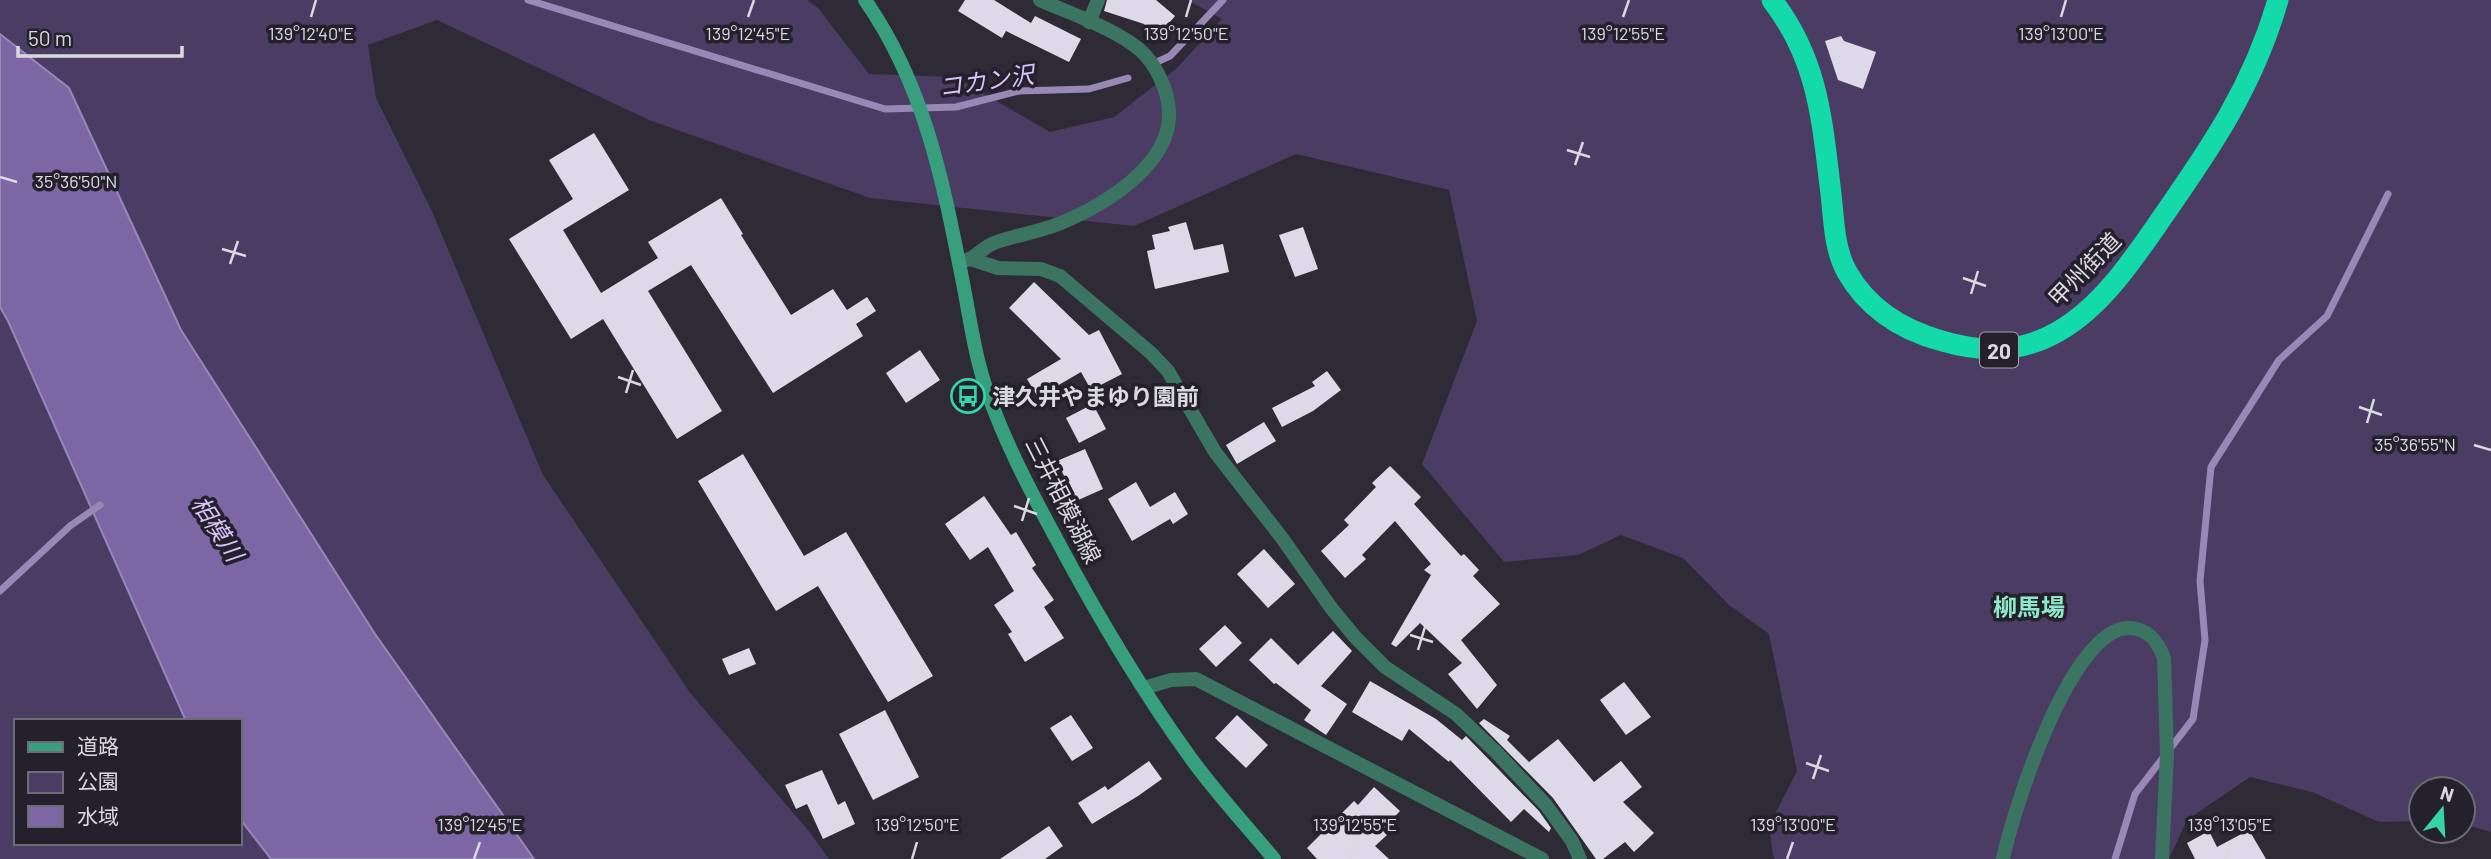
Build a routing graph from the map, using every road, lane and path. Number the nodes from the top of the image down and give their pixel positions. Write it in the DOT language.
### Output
graph roads {
  1 [pos="865,0"];
  2 [pos="1040,0"];
  3 [pos="1098,0"];
  4 [pos="1772,0"];
  5 [pos="2278,0"];
  6 [pos="1089,22"];
  7 [pos="965,260"];
  8 [pos="1144,688"];
  9 [pos="1274,859"];
  10 [pos="1542,859"];
  11 [pos="1580,859"];
  12 [pos="2003,859"];
  13 [pos="2161,859"];
  1 -- 7 [label="main road, 三井相模湖線"];
  2 -- 6 [label="street"];
  3 -- 6 [label="street"];
  4 -- 5 [label="highway, 甲州街道 / 20"];
  6 -- 7 [label="street"];
  7 -- 8 [label="main road, 三井相模湖線"];
  7 -- 11 [label="street"];
  8 -- 9 [label="main road, 三井相模湖線"];
  8 -- 10 [label="street"];
  12 -- 13 [label="street"];
}
